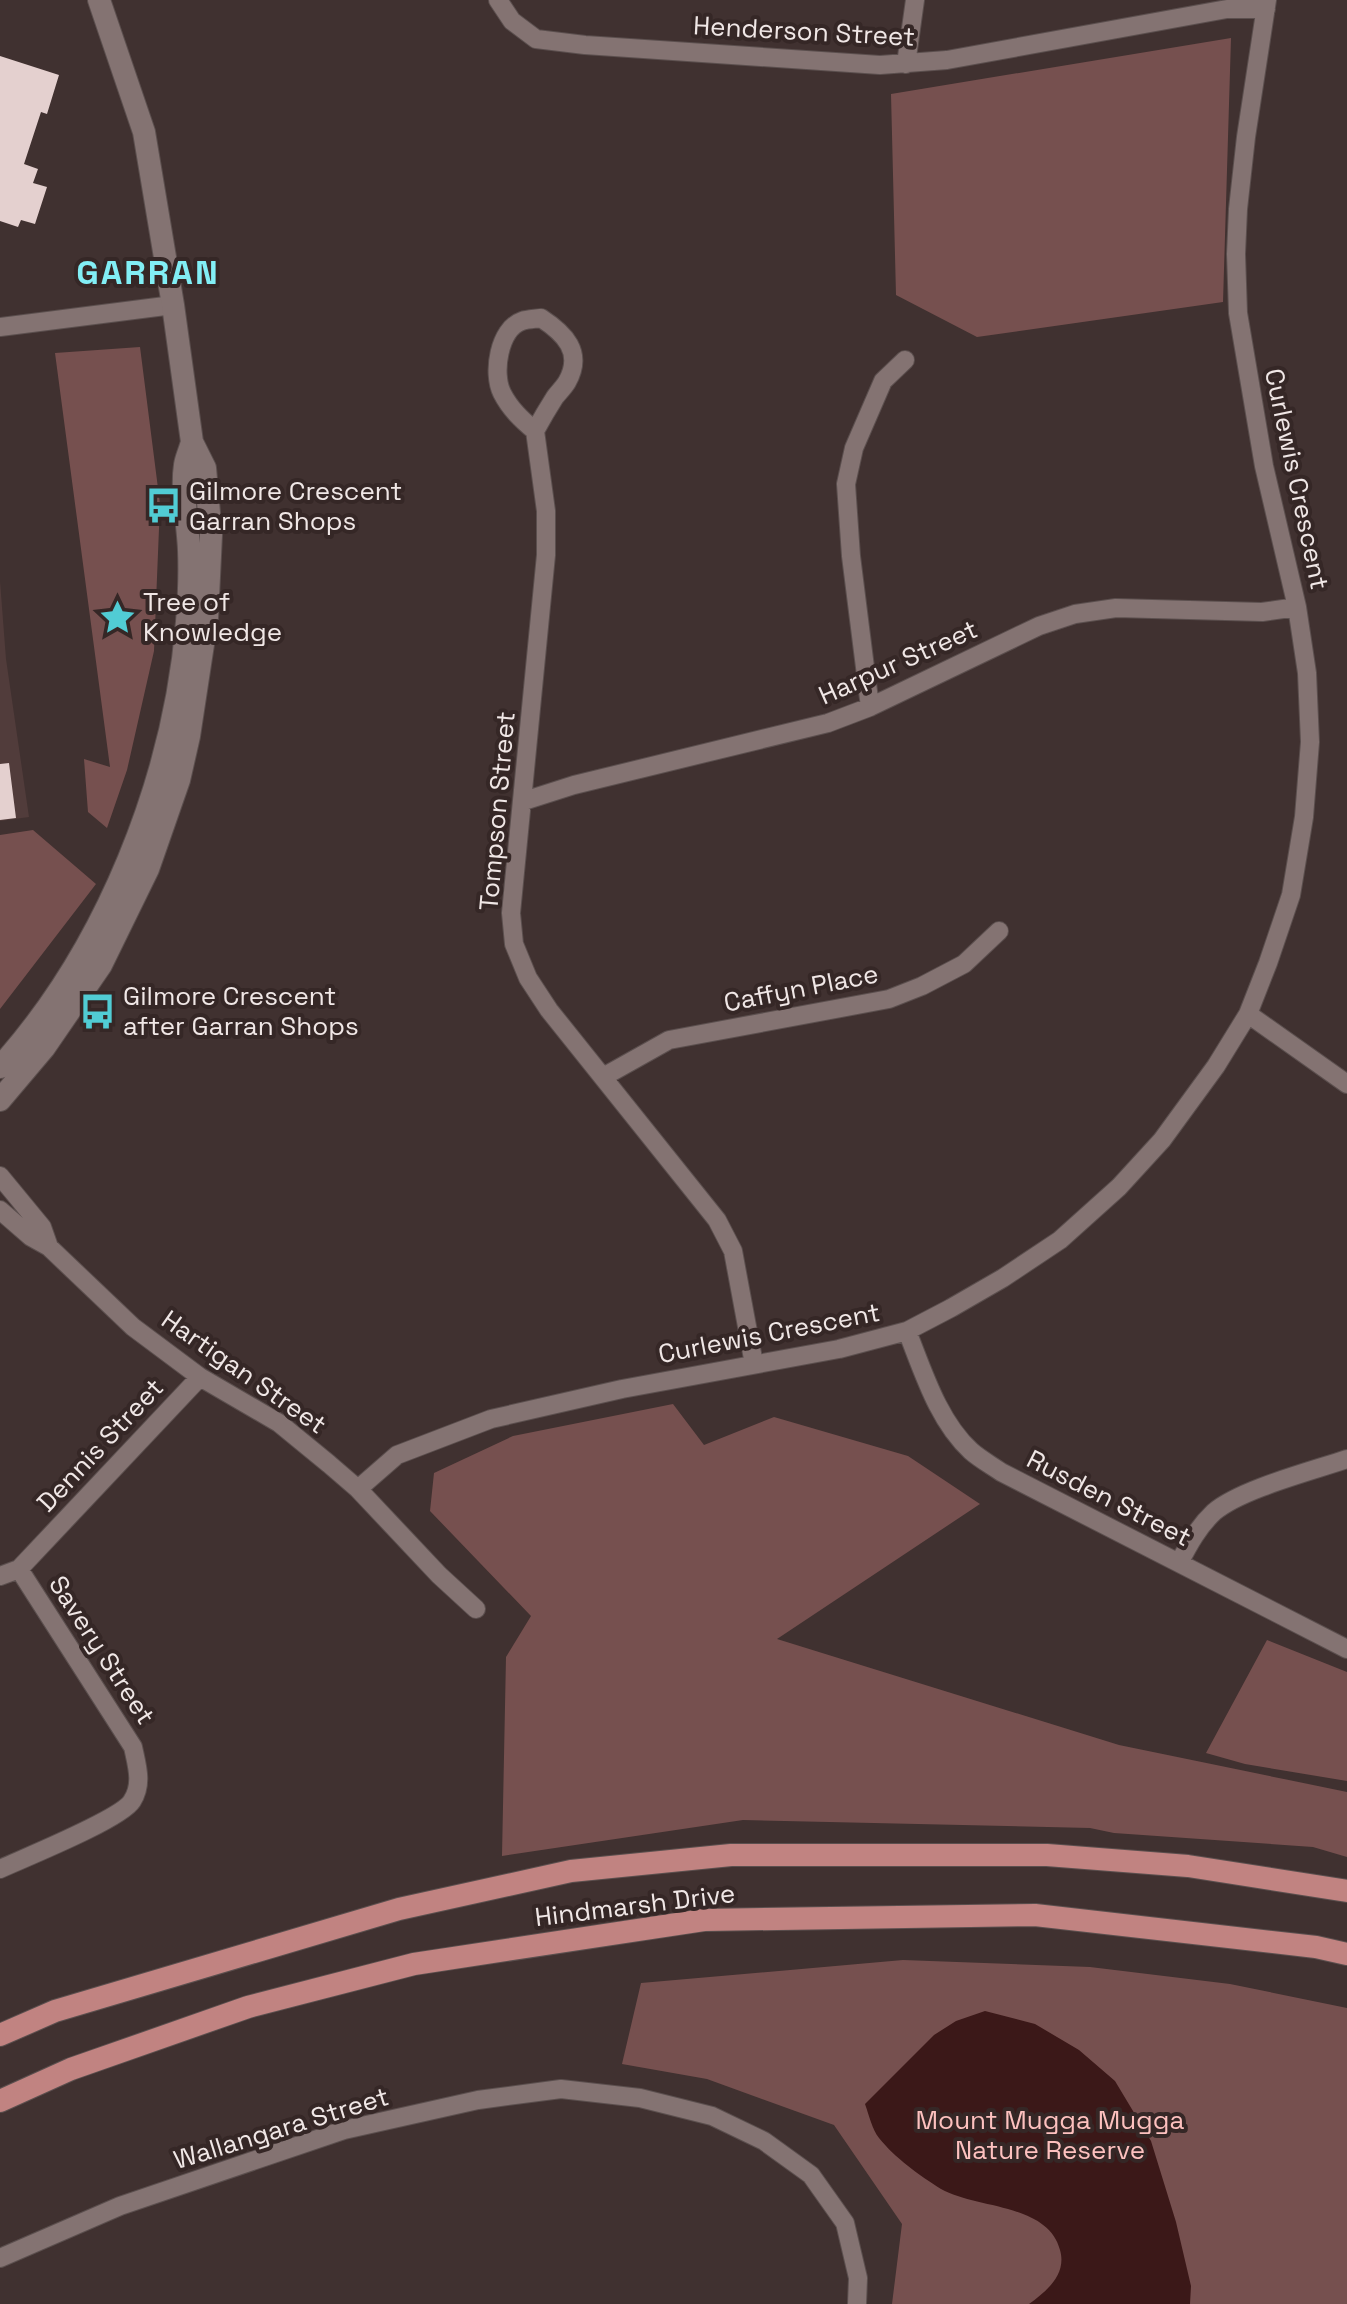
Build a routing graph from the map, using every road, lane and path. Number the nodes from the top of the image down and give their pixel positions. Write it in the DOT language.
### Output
graph roads {
  1 [pos="99,0"];
  2 [pos="498,0"];
  3 [pos="915,0"];
  4 [pos="1266,4"];
  5 [pos="906,64"];
  6 [pos="173,305"];
  7 [pos="0,327"];
  8 [pos="905,360"];
  9 [pos="535,431"];
  10 [pos="1297,607"];
  11 [pos="870,707"];
  12 [pos="524,801"];
  13 [pos="999,931"];
  14 [pos="1248,1014"];
  15 [pos="36,1042"];
  16 [pos="0,1067"];
  17 [pos="603,1077"];
  18 [pos="1347,1084"];
  19 [pos="0,1100"];
  20 [pos="0,1176"];
  21 [pos="0,1210"];
  22 [pos="49,1247"];
  23 [pos="907,1331"];
  24 [pos="754,1364"];
  25 [pos="200,1377"];
  26 [pos="1347,1459"];
  27 [pos="358,1489"];
  28 [pos="1179,1563"];
  29 [pos="19,1569"];
  30 [pos="0,1576"];
  31 [pos="476,1609"];
  32 [pos="1347,1649"];
  33 [pos="0,1869"];
  34 [pos="1347,1891"];
  35 [pos="1347,1954"];
  36 [pos="0,2035"];
  37 [pos="0,2101"];
  38 [pos="0,2258"];
  39 [pos="857,2304"];
  1 -- 6 [label="street"];
  2 -- 5 [label="street, Henderson Street"];
  3 -- 5 [label="street"];
  4 -- 5 [label="street, Henderson Street"];
  4 -- 10 [label="street, Curlewis Crescent"];
  6 -- 7 [label="street"];
  6 -- 15 [label="street"];
  8 -- 11 [label="street"];
  9 -- 9 [label="street"];
  9 -- 12 [label="street, Tompson Street"];
  10 -- 11 [label="street, Harpur Street"];
  10 -- 14 [label="street, Curlewis Crescent"];
  11 -- 12 [label="street, Harpur Street"];
  12 -- 17 [label="street, Tompson Street"];
  13 -- 17 [label="street, Caffyn Place"];
  14 -- 18 [label="street"];
  14 -- 23 [label="street, Curlewis Crescent"];
  15 -- 16 [label="street"];
  15 -- 19 [label="street"];
  17 -- 24 [label="street, Tompson Street"];
  20 -- 22 [label="street, Hartigan Street"];
  21 -- 22 [label="street, Hartigan Street"];
  22 -- 25 [label="street, Hartigan Street"];
  23 -- 24 [label="street, Curlewis Crescent"];
  23 -- 28 [label="street, Rusden Street"];
  24 -- 27 [label="street, Curlewis Crescent"];
  25 -- 27 [label="street, Hartigan Street"];
  25 -- 29 [label="street, Dennis Street"];
  26 -- 28 [label="street"];
  27 -- 31 [label="street, Hartigan Street"];
  28 -- 32 [label="street, Rusden Street"];
  29 -- 30 [label="street, Dennis Street"];
  29 -- 33 [label="street, Savery Street"];
  34 -- 36 [label="main road, Hindmarsh Drive"];
  35 -- 37 [label="main road, Hindmarsh Drive"];
  38 -- 39 [label="street, Wallangara Street"];
}
